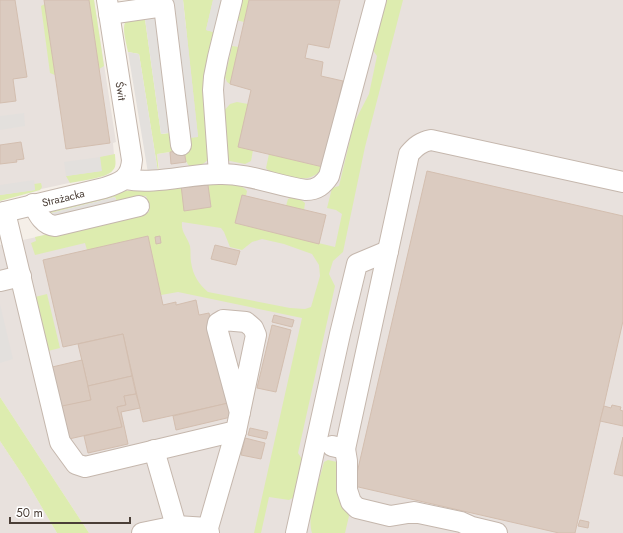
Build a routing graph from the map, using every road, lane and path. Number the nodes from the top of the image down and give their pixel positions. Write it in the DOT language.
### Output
graph roads {
  1 [pos="232,0"];
  2 [pos="376,0"];
  3 [pos="164,3"];
  4 [pos="108,7"];
  5 [pos="181,145"];
  6 [pos="219,174"];
  7 [pos="125,179"];
  8 [pos="623,182"];
  9 [pos="33,204"];
  10 [pos="139,206"];
  11 [pos="3,212"];
  12 [pos="388,251"];
  13 [pos="21,276"];
  14 [pos="0,281"];
  15 [pos="317,443"];
  16 [pos="345,449"];
  17 [pos="154,450"];
  18 [pos="168,529"];
  19 [pos="209,530"];
  20 [pos="142,533"];
  21 [pos="296,533"];
  22 [pos="497,533"];
  1 -- 6 [label="street"];
  2 -- 6 [label="street"];
  3 -- 4 [label="street"];
  3 -- 5 [label="street"];
  4 -- 7 [label="street, Świt"];
  6 -- 7 [label="street"];
  7 -- 9 [label="street, Strażacka"];
  8 -- 12 [label="street"];
  9 -- 10 [label="street"];
  9 -- 11 [label="street, Strażacka"];
  11 -- 13 [label="street"];
  12 -- 15 [label="street"];
  12 -- 16 [label="street"];
  13 -- 14 [label="street"];
  13 -- 17 [label="street"];
  15 -- 16 [label="street"];
  15 -- 21 [label="street"];
  16 -- 22 [label="street"];
  17 -- 18 [label="street"];
  17 -- 19 [label="street"];
  18 -- 19 [label="street"];
  18 -- 20 [label="street"];
}
